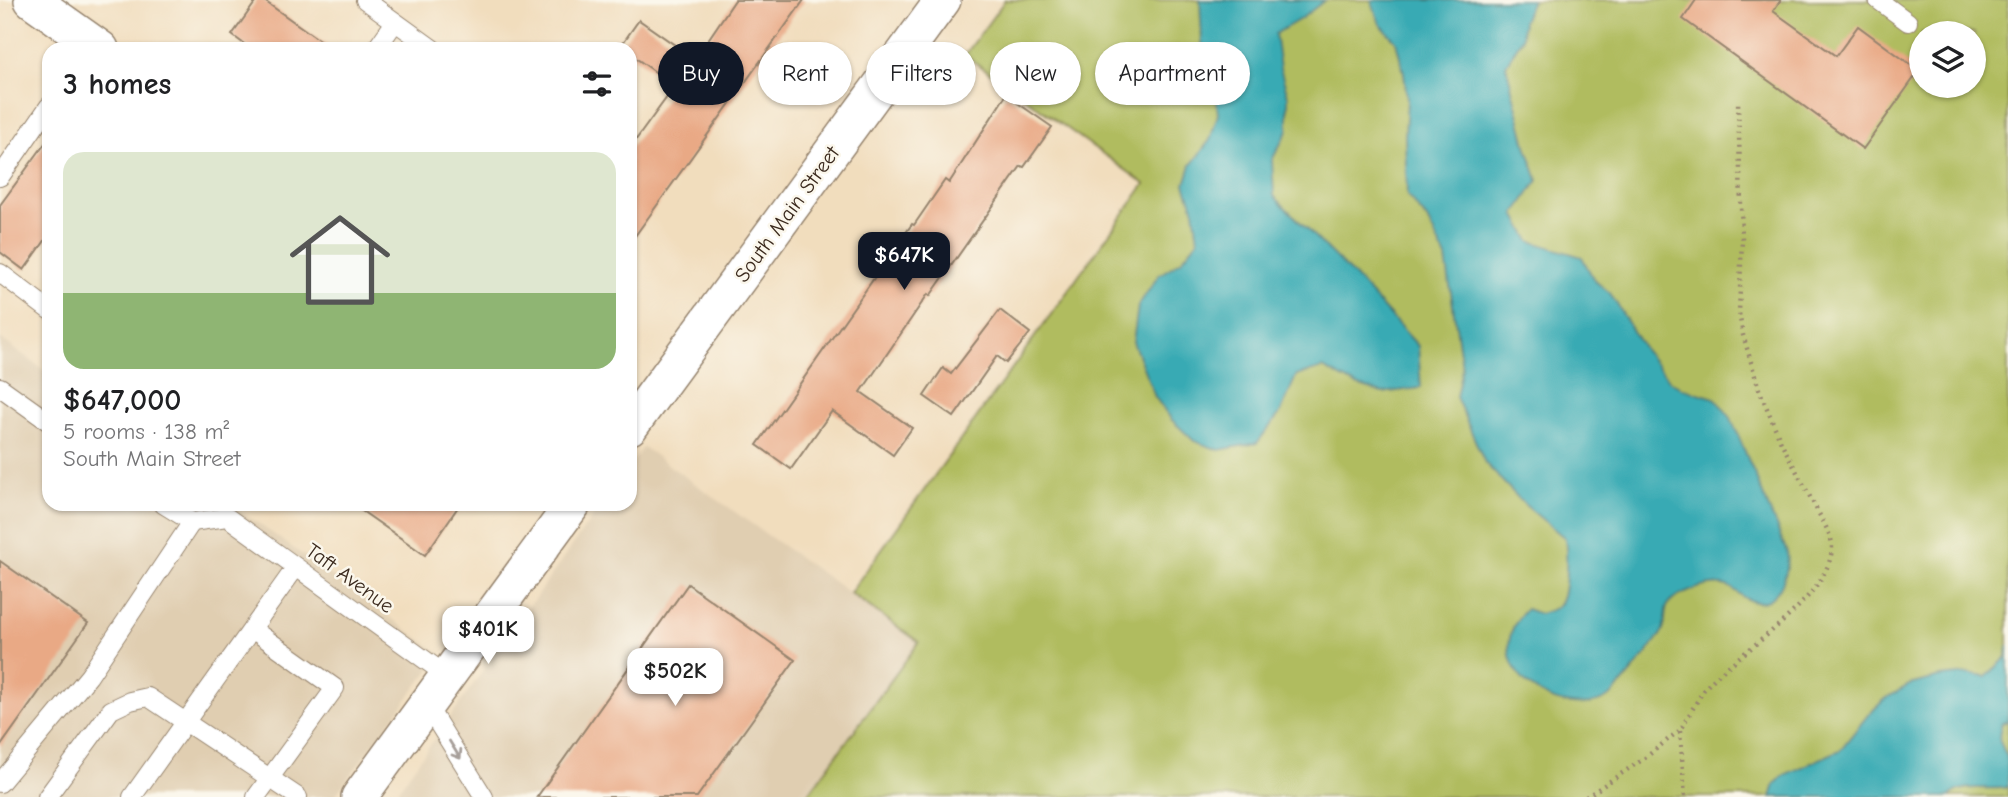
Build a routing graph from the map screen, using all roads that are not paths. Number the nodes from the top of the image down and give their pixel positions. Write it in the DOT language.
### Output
graph roads {
  1 [pos="32,0"];
  2 [pos="365,0"];
  3 [pos="943,0"];
  4 [pos="1878,0"];
  5 [pos="395,22"];
  6 [pos="1908,22"];
  7 [pos="87,42"];
  8 [pos="381,42"];
  9 [pos="423,42"];
  10 [pos="42,116"];
  11 [pos="0,177"];
  12 [pos="0,274"];
  13 [pos="42,305"];
  14 [pos="0,387"];
  15 [pos="42,417"];
  16 [pos="637,417"];
  17 [pos="174,511"];
  18 [pos="568,511"];
  19 [pos="192,522"];
  20 [pos="296,567"];
  21 [pos="252,629"];
  22 [pos="446,675"];
  23 [pos="426,704"];
  24 [pos="185,722"];
  25 [pos="270,778"];
  26 [pos="0,783"];
  27 [pos="47,797"];
  28 [pos="132,797"];
  29 [pos="257,797"];
  30 [pos="298,797"];
  31 [pos="359,797"];
  32 [pos="484,797"];
  1 -- 7 [label="street"];
  2 -- 5 [label="lane"];
  3 -- 16 [label="street, South Main Street"];
  4 -- 6 [label="lane"];
  5 -- 8 [label="lane"];
  5 -- 9 [label="lane"];
  10 -- 11 [label="lane"];
  12 -- 13 [label="lane"];
  14 -- 15 [label="lane"];
  17 -- 19 [label="lane"];
  18 -- 22 [label="street"];
  19 -- 20 [label="lane, Taft Avenue"];
  19 -- 26 [label="lane"];
  20 -- 21 [label="lane"];
  20 -- 22 [label="lane, Taft Avenue"];
  21 -- 24 [label="lane"];
  21 -- 25 [label="lane"];
  22 -- 23 [label="street"];
  23 -- 31 [label="street"];
  23 -- 32 [label="lane, one-way"];
  24 -- 25 [label="lane"];
  24 -- 27 [label="lane"];
  24 -- 28 [label="lane"];
  25 -- 29 [label="lane"];
  25 -- 30 [label="lane"];
}
